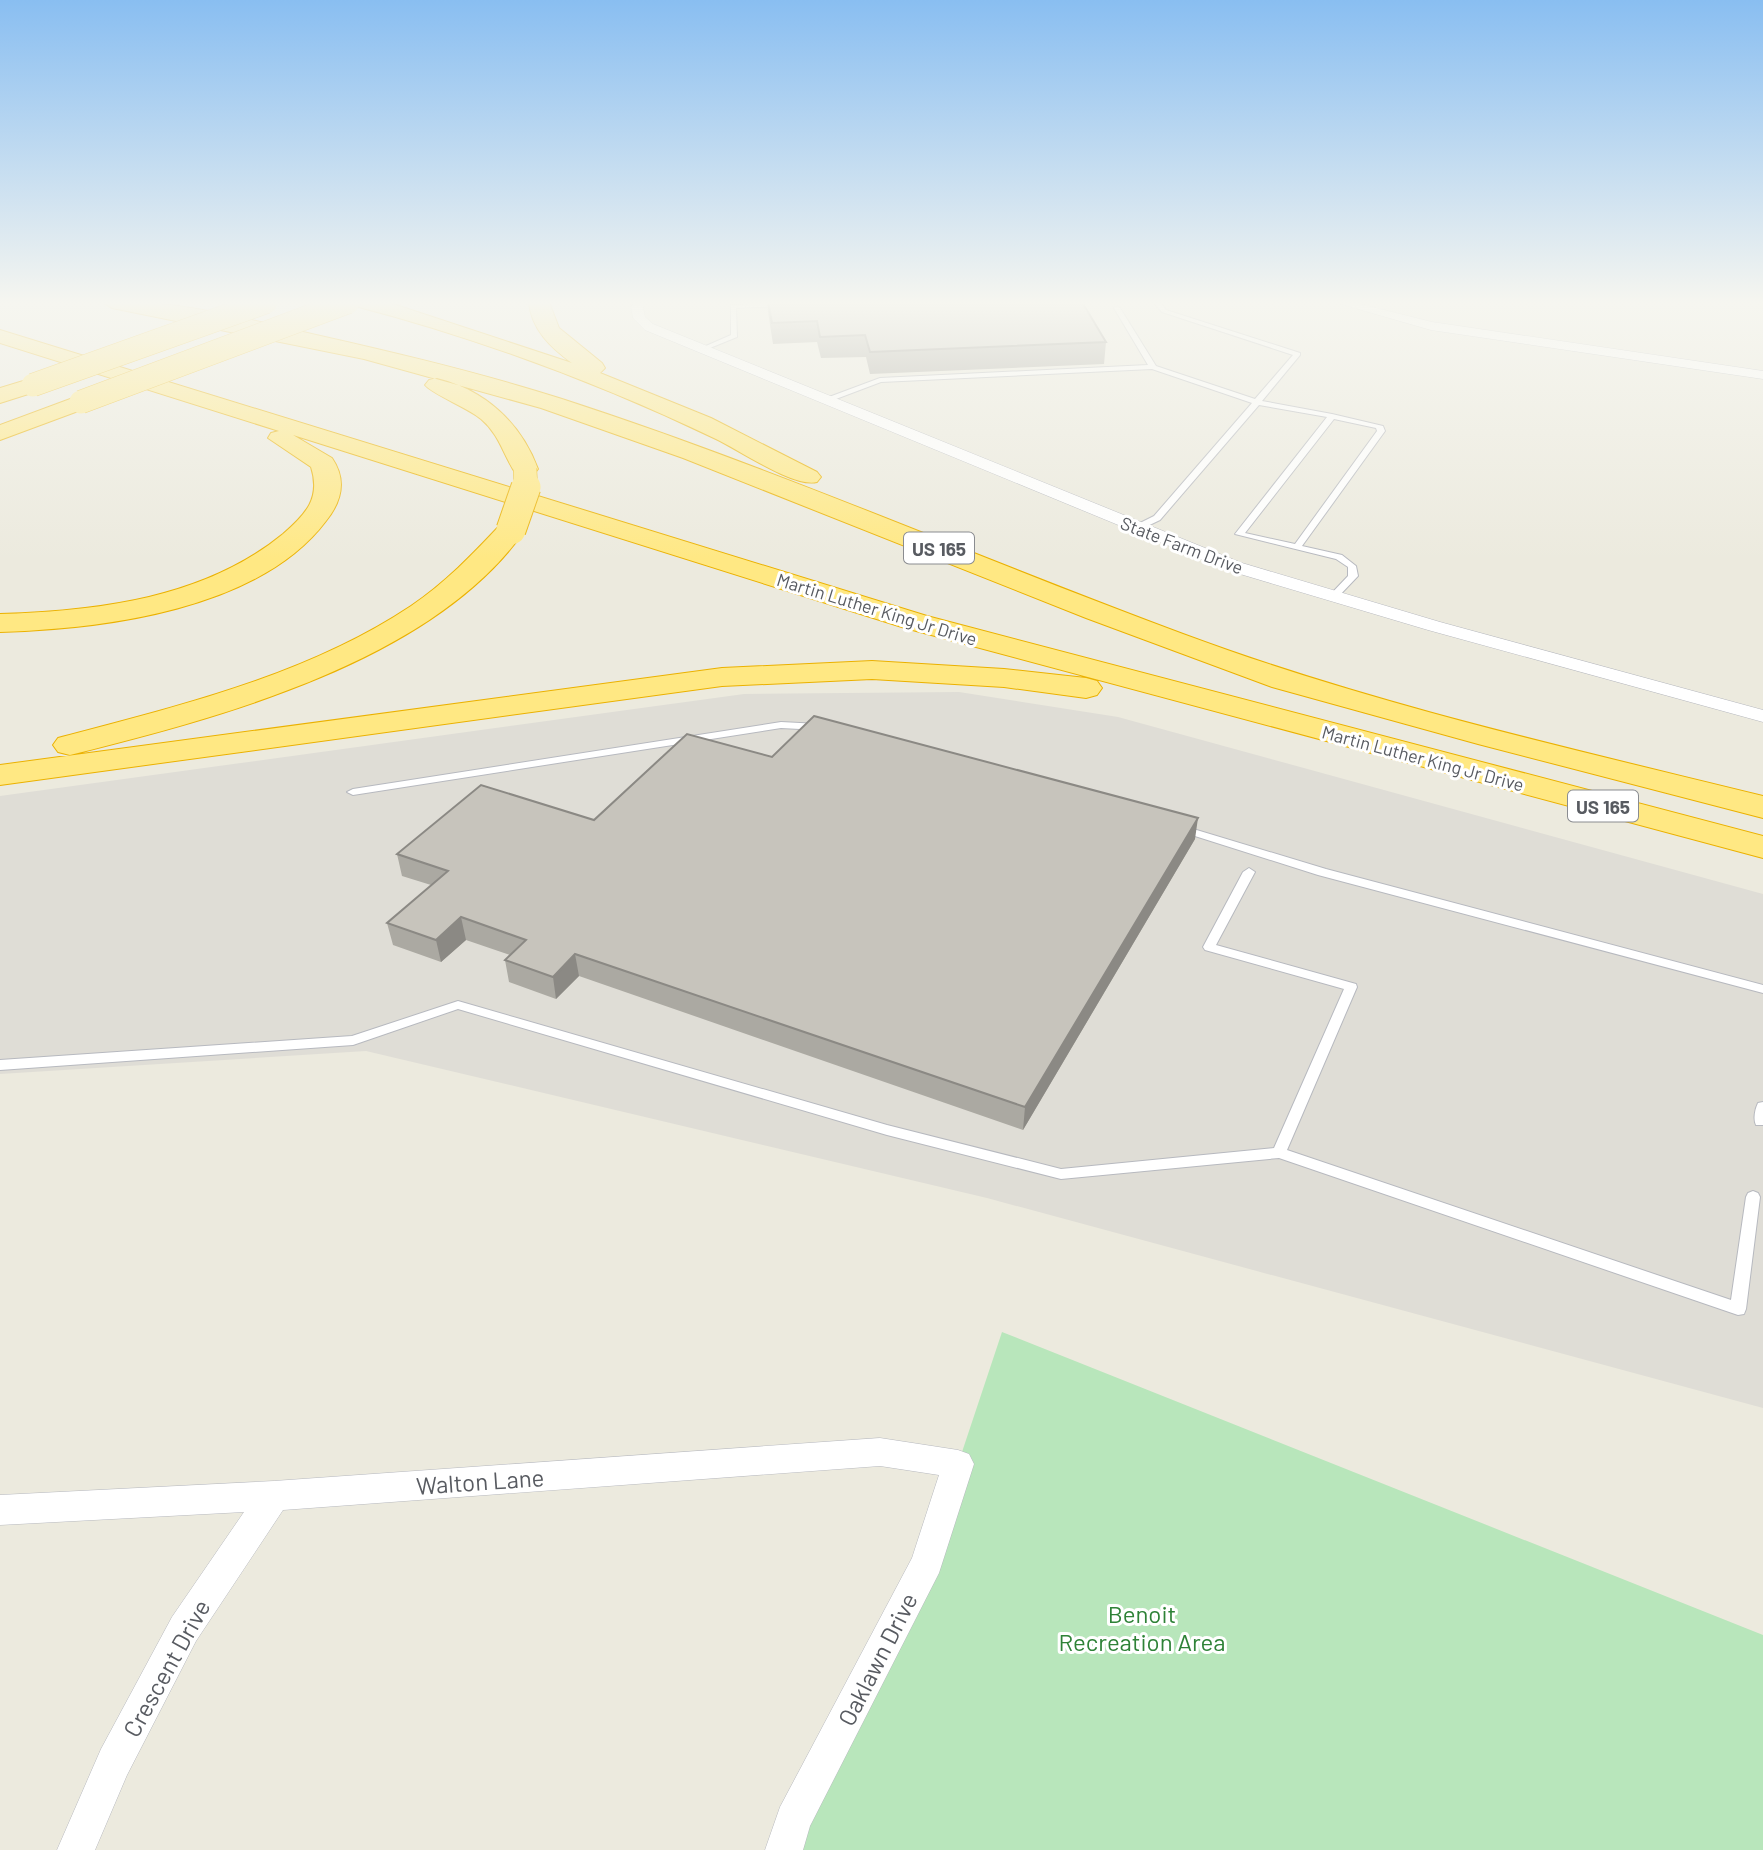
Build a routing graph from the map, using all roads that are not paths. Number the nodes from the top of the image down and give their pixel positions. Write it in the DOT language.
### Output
graph roads {
  1 [pos="23,388"];
  2 [pos="117,388"];
  3 [pos="167,388"];
  4 [pos="447,388"];
  5 [pos="502,388"];
  6 [pos="617,388"];
  7 [pos="631,388"];
  8 [pos="797,388"];
  9 [pos="857,388"];
  10 [pos="1216,388"];
  11 [pos="1269,388"];
  12 [pos="0,396"];
  13 [pos="825,400"];
  14 [pos="1257,402"];
  15 [pos="227,407"];
  16 [pos="667,407"];
  17 [pos="1332,416"];
  18 [pos="0,434"];
  19 [pos="1137,528"];
  20 [pos="1297,548"];
  21 [pos="975,562"];
  22 [pos="1334,596"];
  23 [pos="0,623"];
  24 [pos="1222,705"];
  25 [pos="1763,716"];
  26 [pos="838,731"];
  27 [pos="0,761"];
  28 [pos="1444,764"];
  29 [pos="0,775"];
  30 [pos="354,792"];
  31 [pos="1763,807"];
  32 [pos="1167,824"];
  33 [pos="1763,828"];
  34 [pos="1763,847"];
  35 [pos="1249,872"];
  36 [pos="1763,989"];
  37 [pos="0,1065"];
  38 [pos="1279,1153"];
  39 [pos="1753,1197"];
  40 [pos="958,1464"];
  41 [pos="274,1496"];
  42 [pos="0,1510"];
  43 [pos="76,1850"];
  44 [pos="784,1850"];
  1 -- 12 [label="highway, bridge"];
  2 -- 18 [label="highway, bridge"];
  3 -- 15 [label="highway, Martin Luther King Jr Drive / US 165"];
  4 -- 27 [label="highway, bridge"];
  5 -- 21 [label="highway, Martin Luther King Jr Drive / US 165"];
  6 -- 16 [label="highway"];
  7 -- 16 [label="highway"];
  8 -- 13 [label="street, State Farm Drive"];
  9 -- 13 [label="lane"];
  10 -- 14 [label="lane"];
  11 -- 14 [label="lane"];
  13 -- 19 [label="street, State Farm Drive"];
  14 -- 17 [label="lane"];
  14 -- 19 [label="lane"];
  15 -- 23 [label="highway"];
  15 -- 24 [label="highway, Martin Luther King Jr Drive / US 165"];
  16 -- 21 [label="highway"];
  17 -- 20 [label="lane"];
  17 -- 20 [label="lane"];
  19 -- 22 [label="street, State Farm Drive"];
  20 -- 22 [label="lane"];
  21 -- 31 [label="highway, Martin Luther King Jr Drive / US 165"];
  22 -- 25 [label="street, State Farm Drive"];
  24 -- 28 [label="highway, Martin Luther King Jr Drive / US 165"];
  24 -- 29 [label="highway"];
  26 -- 30 [label="lane"];
  28 -- 33 [label="highway"];
  28 -- 34 [label="highway, Martin Luther King Jr Drive / US 165"];
  32 -- 36 [label="lane"];
  35 -- 38 [label="lane"];
  37 -- 38 [label="lane"];
  38 -- 39 [label="lane"];
  40 -- 41 [label="street, Walton Lane"];
  40 -- 44 [label="street, Oaklawn Drive"];
  41 -- 42 [label="street, Walton Lane"];
  41 -- 43 [label="street, Crescent Drive"];
}
